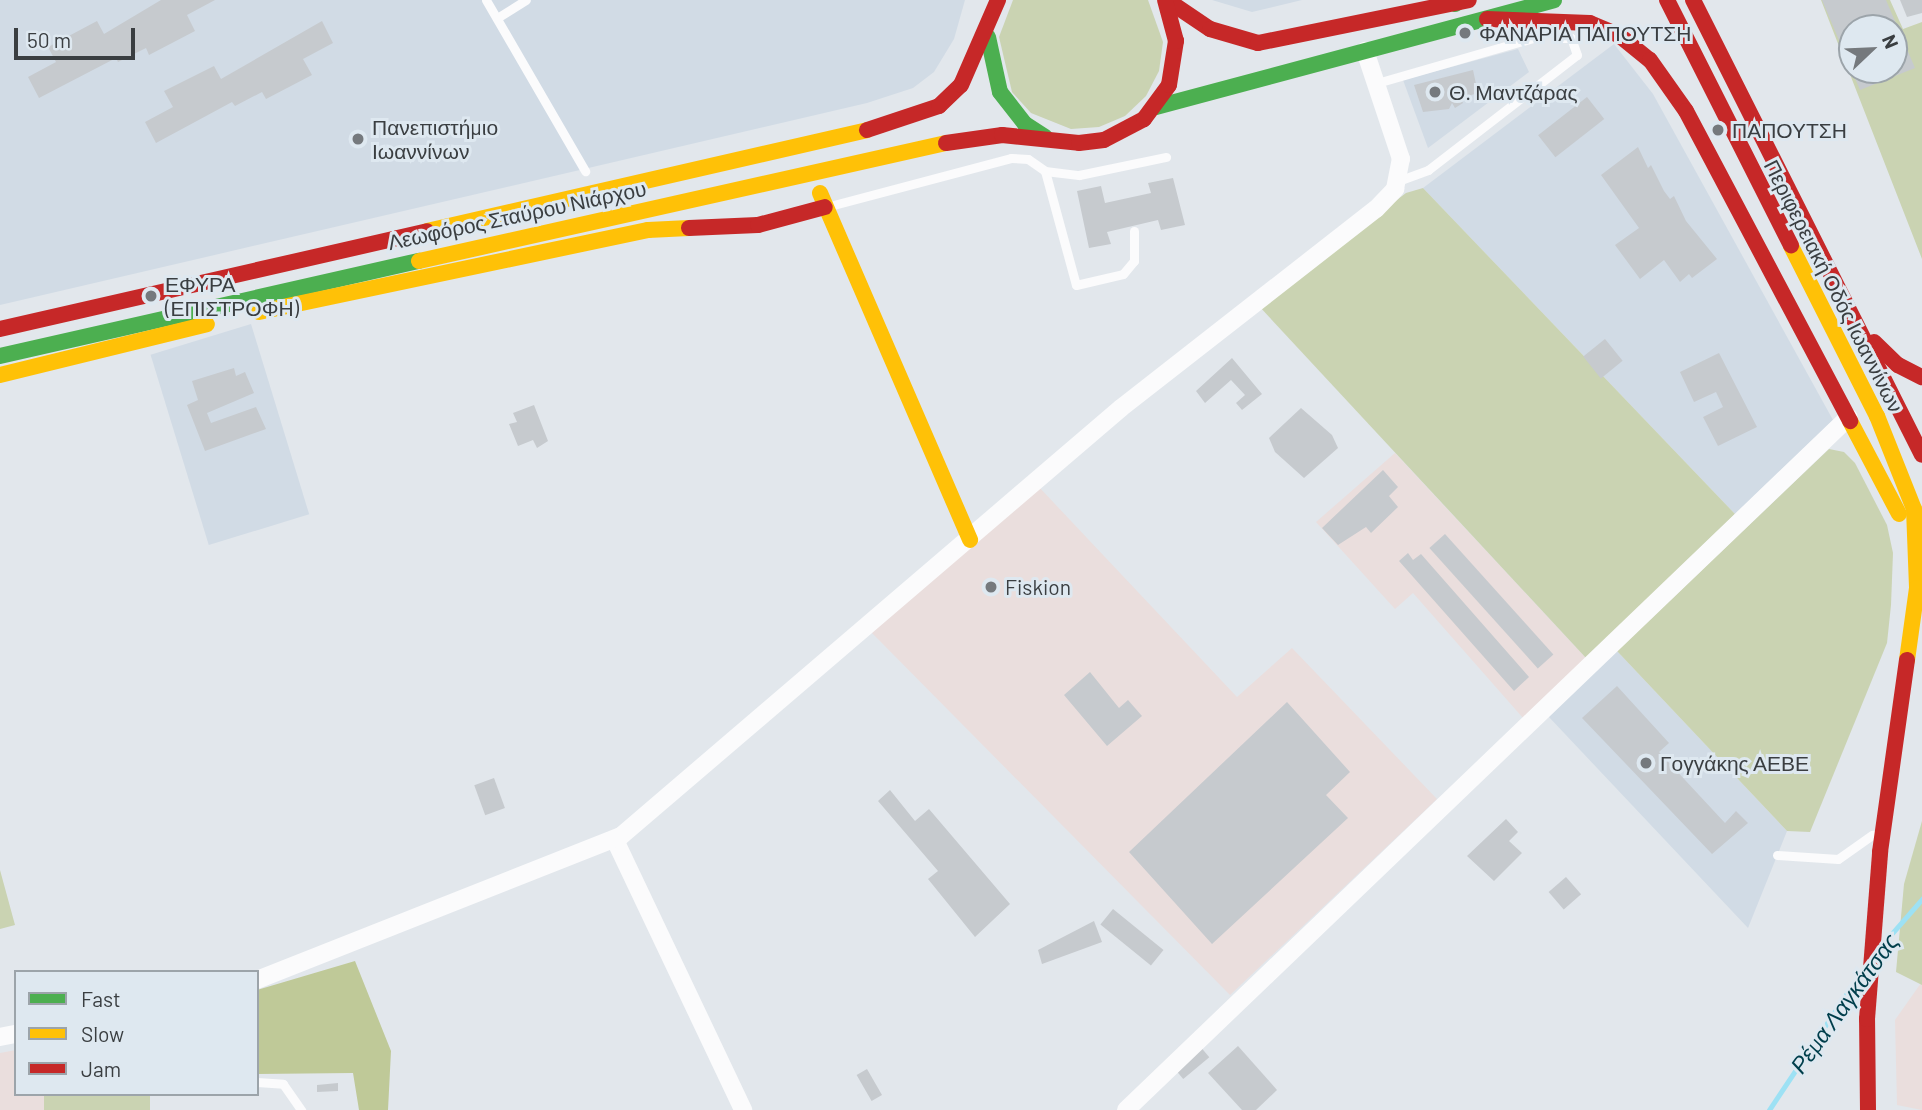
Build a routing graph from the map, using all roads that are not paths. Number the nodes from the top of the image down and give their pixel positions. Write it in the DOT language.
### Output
graph roads {
  1 [pos="486,0"];
  2 [pos="526,0"];
  3 [pos="998,0"];
  4 [pos="1166,0"];
  5 [pos="1554,0"];
  6 [pos="1667,0"];
  7 [pos="1693,0"];
  8 [pos="1462,1"];
  9 [pos="497,18"];
  10 [pos="1487,19"];
  11 [pos="988,23"];
  12 [pos="1365,51"];
  13 [pos="1377,83"];
  14 [pos="1156,107"];
  15 [pos="1045,138"];
  16 [pos="1166,157"];
  17 [pos="585,171"];
  18 [pos="1045,171"];
  19 [pos="814,176"];
  20 [pos="1398,181"];
  21 [pos="825,207"];
  22 [pos="1134,231"];
  23 [pos="1856,320"];
  24 [pos="0,329"];
  25 [pos="0,356"];
  26 [pos="0,375"];
  27 [pos="1922,377"];
  28 [pos="1849,417"];
  29 [pos="1922,455"];
  30 [pos="1918,537"];
  31 [pos="970,540"];
  32 [pos="1882,824"];
  33 [pos="615,840"];
  34 [pos="1900,844"];
  35 [pos="1777,855"];
  36 [pos="1881,894"];
  37 [pos="259,979"];
  38 [pos="259,1083"];
  39 [pos="301,1110"];
  40 [pos="743,1110"];
  41 [pos="1126,1110"];
  42 [pos="1869,1110"];
  1 -- 9 [label="lane"];
  2 -- 9 [label="lane"];
  3 -- 11 [label="main road, Λεωφόρος Σταύρου Νιάρχου"];
  4 -- 8 [label="main road, Λεωφόρος Σταύρου Νιάρχου"];
  4 -- 14 [label="main road, Λεωφόρος Σταύρου Νιάρχου"];
  5 -- 10 [label="main road, Λεωφόρος Σταύρου Νιάρχου"];
  6 -- 30 [label="main road, Περιφερειακή Οδός Ιωαννίνων"];
  7 -- 23 [label="main road, Περιφερειακή Οδός Ιωαννίνων"];
  9 -- 17 [label="lane"];
  10 -- 12 [label="main road, Λεωφόρος Σταύρου Νιάρχου"];
  10 -- 28 [label="main road"];
  11 -- 15 [label="main road, Λεωφόρος Σταύρου Νιάρχου"];
  11 -- 24 [label="main road, Λεωφόρος Σταύρου Νιάρχου"];
  12 -- 13 [label="street"];
  12 -- 14 [label="main road, Λεωφόρος Σταύρου Νιάρχου"];
  13 -- 20 [label="street"];
  13 -- 20 [label="lane"];
  14 -- 15 [label="main road, Λεωφόρος Σταύρου Νιάρχου"];
  15 -- 19 [label="main road, Λεωφόρος Σταύρου Νιάρχου"];
  16 -- 18 [label="lane"];
  18 -- 21 [label="lane"];
  18 -- 22 [label="lane"];
  19 -- 21 [label="main road"];
  19 -- 25 [label="main road, Λεωφόρος Σταύρου Νιάρχου"];
  20 -- 31 [label="street"];
  21 -- 26 [label="main road"];
  21 -- 31 [label="main road"];
  23 -- 27 [label="main road"];
  23 -- 29 [label="main road, Περιφερειακή Οδός Ιωαννίνων"];
  28 -- 30 [label="main road"];
  28 -- 41 [label="street"];
  30 -- 32 [label="main road, Περιφερειακή Οδός Ιωαννίνων"];
  31 -- 33 [label="street"];
  32 -- 35 [label="lane"];
  32 -- 36 [label="main road, Περιφερειακή Οδός Ιωαννίνων"];
  33 -- 37 [label="street"];
  33 -- 40 [label="street"];
  34 -- 36 [label="main road, Περιφερειακή Οδός Ιωαννίνων"];
  36 -- 42 [label="main road, Περιφερειακή Οδός Ιωαννίνων"];
  38 -- 39 [label="lane"];
}
